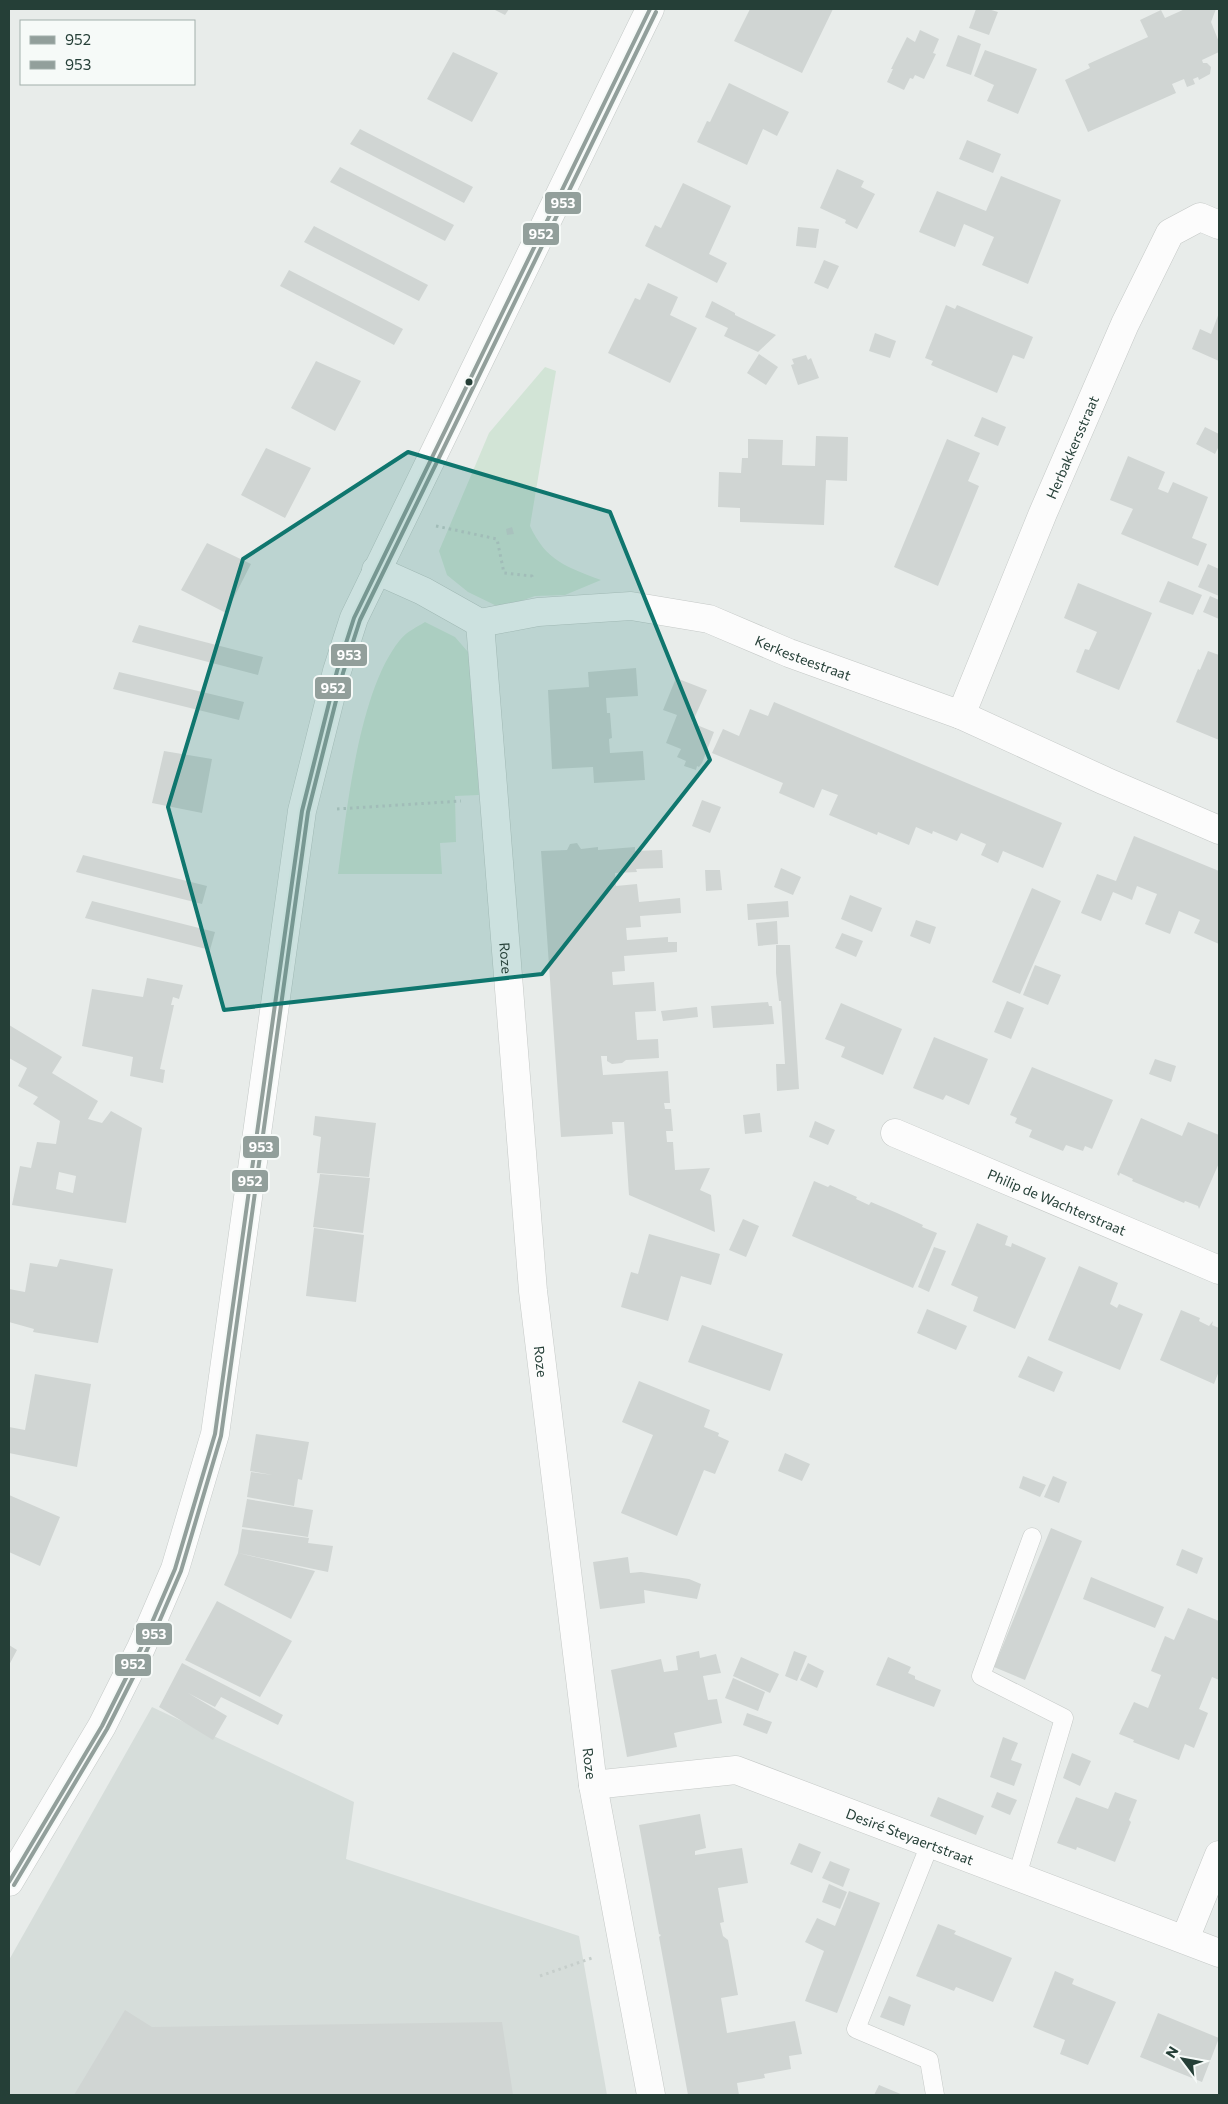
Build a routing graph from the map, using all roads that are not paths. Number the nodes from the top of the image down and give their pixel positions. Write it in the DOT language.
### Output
graph roads {
  1 [pos="650,9"];
  2 [pos="1219,225"];
  3 [pos="376,570"];
  4 [pos="480,623"];
  5 [pos="961,715"];
  6 [pos="1219,830"];
  7 [pos="895,1133"];
  8 [pos="1219,1270"];
  9 [pos="1032,1537"];
  10 [pos="593,1785"];
  11 [pos="930,1844"];
  12 [pos="1219,1855"];
  13 [pos="1018,1876"];
  14 [pos="9,1882"];
  15 [pos="1185,1939"];
  16 [pos="1219,1953"];
  17 [pos="651,2095"];
  18 [pos="935,2095"];
  1 -- 3 [label="street"];
  2 -- 5 [label="street, Herbakkersstraat"];
  3 -- 4 [label="street"];
  3 -- 14 [label="street"];
  4 -- 5 [label="street, Kerkesteestraat"];
  4 -- 10 [label="street, Roze"];
  5 -- 6 [label="street, Kerkesteestraat"];
  7 -- 8 [label="street, Philip de Wachterstraat"];
  9 -- 13 [label="lane"];
  10 -- 11 [label="street, Desiré Steyaertstraat"];
  10 -- 17 [label="street, Roze"];
  11 -- 13 [label="street, Desiré Steyaertstraat"];
  11 -- 18 [label="lane"];
  12 -- 15 [label="street"];
  13 -- 15 [label="street, Desiré Steyaertstraat"];
  15 -- 16 [label="street, Desiré Steyaertstraat"];
}
